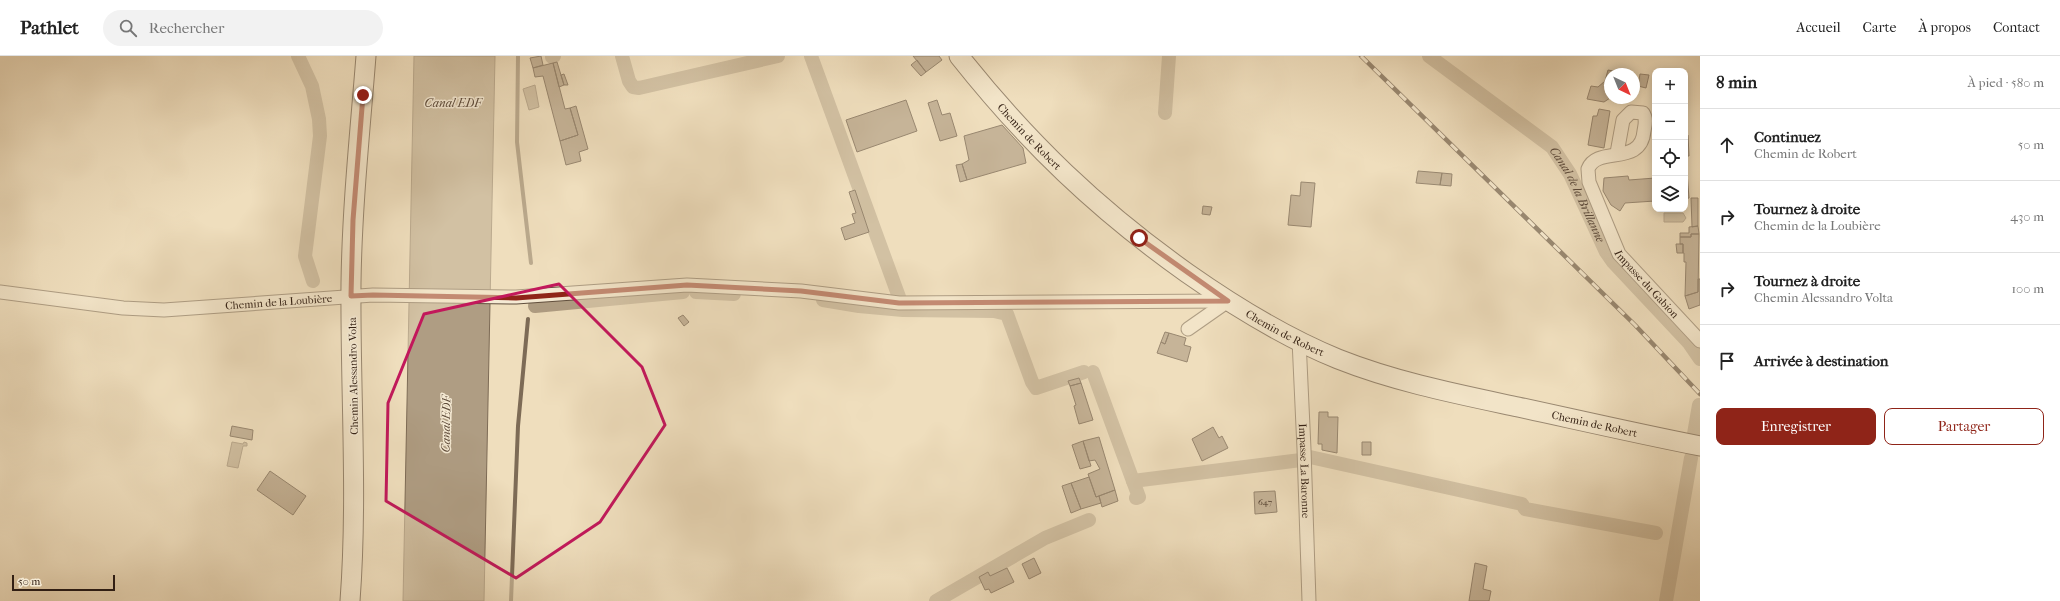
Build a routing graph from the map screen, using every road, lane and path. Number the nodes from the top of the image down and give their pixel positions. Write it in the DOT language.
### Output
graph roads {
  1 [pos="366,56"];
  2 [pos="959,56"];
  3 [pos="1617,153"];
  4 [pos="0,292"];
  5 [pos="351,296"];
  6 [pos="1228,301"];
  7 [pos="1188,329"];
  8 [pos="1299,340"];
  9 [pos="1700,341"];
  10 [pos="1700,446"];
  11 [pos="350,601"];
  12 [pos="1309,601"];
  1 -- 5 [label="street, Chemin Alessandro Volta"];
  2 -- 6 [label="street, Chemin de Robert"];
  3 -- 3 [label="street, Impasse du Gabion"];
  3 -- 9 [label="street, Impasse du Gabion"];
  4 -- 5 [label="street, Chemin de la Loubière"];
  5 -- 6 [label="street, Chemin de la Loubière"];
  5 -- 11 [label="street, Chemin Alessandro Volta"];
  6 -- 7 [label="street"];
  6 -- 8 [label="street, Chemin de Robert"];
  8 -- 10 [label="street, Chemin de Robert"];
  8 -- 12 [label="street, Impasse La Baronne"];
}
